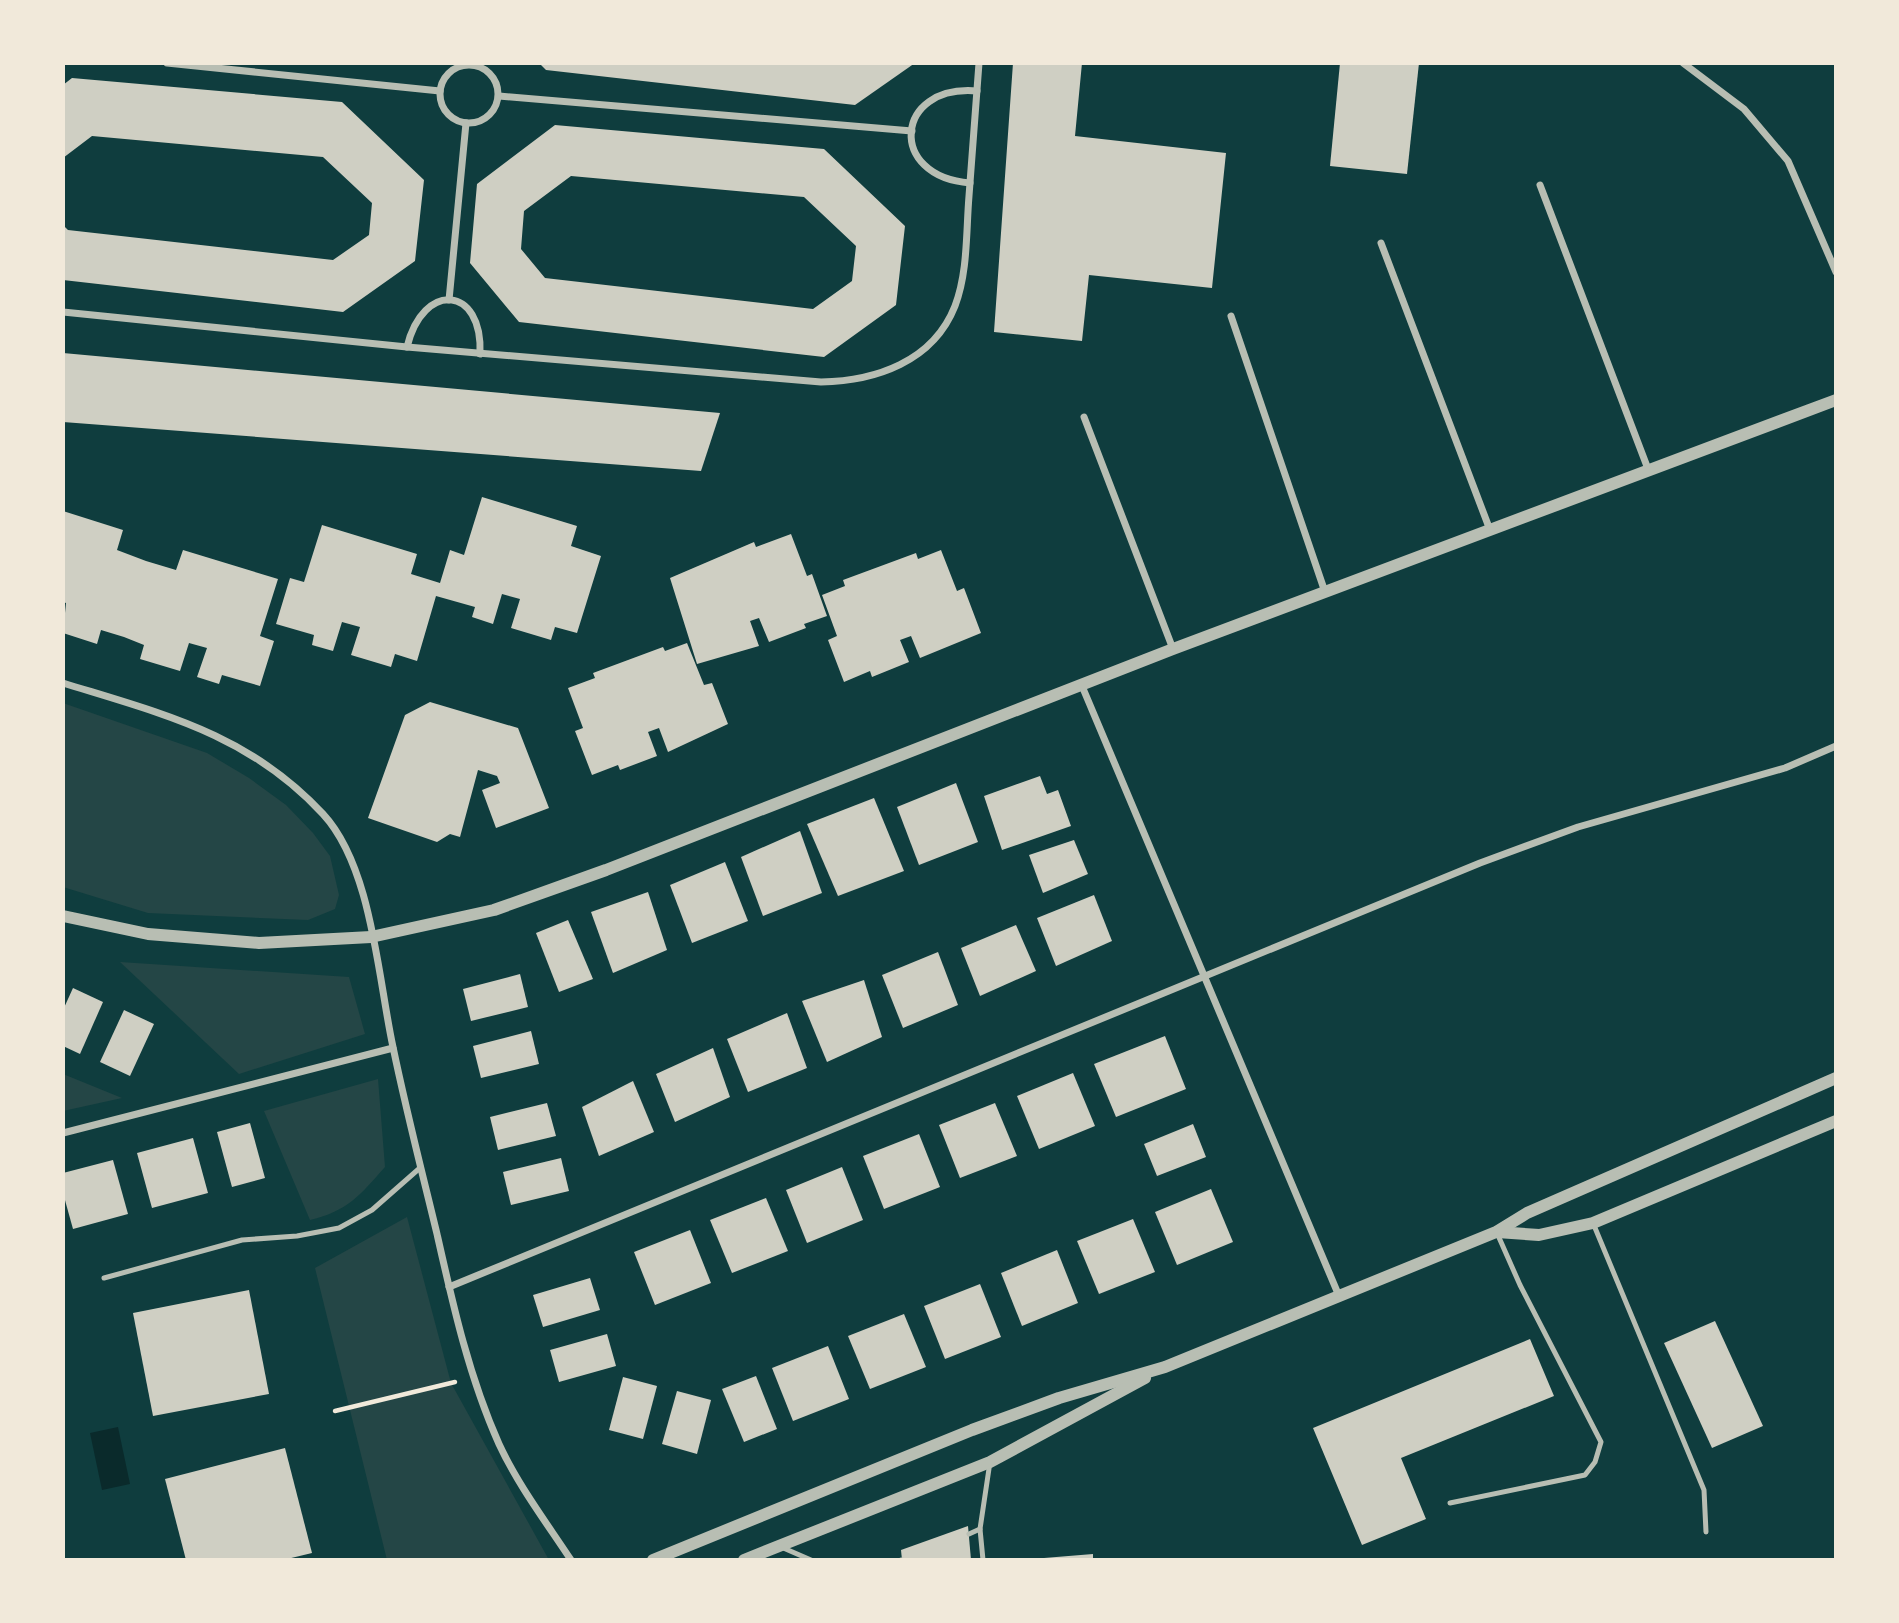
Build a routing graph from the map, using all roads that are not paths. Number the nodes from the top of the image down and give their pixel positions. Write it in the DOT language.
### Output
graph roads {
  1 [pos="167,63"];
  2 [pos="979,63"];
  3 [pos="1683,63"];
  4 [pos="472,64"];
  5 [pos="440,90"];
  6 [pos="977,91"];
  7 [pos="499,96"];
  8 [pos="467,123"];
  9 [pos="912,131"];
  10 [pos="970,183"];
  11 [pos="1541,185"];
  12 [pos="1381,243"];
  13 [pos="1836,272"];
  14 [pos="449,300"];
  15 [pos="63,312"];
  16 [pos="1231,316"];
  17 [pos="407,347"];
  18 [pos="480,354"];
  19 [pos="1836,400"];
  20 [pos="1084,417"];
  21 [pos="1648,469"];
  22 [pos="1490,530"];
  23 [pos="1325,592"];
  24 [pos="1173,649"];
  25 [pos="63,683"];
  26 [pos="1082,686"];
  27 [pos="1836,746"];
  28 [pos="63,916"];
  29 [pos="371,937"];
  30 [pos="1203,976"];
  31 [pos="393,1048"];
  32 [pos="1836,1078"];
  33 [pos="1836,1121"];
  34 [pos="63,1133"];
  35 [pos="421,1167"];
  36 [pos="1594,1223"];
  37 [pos="1496,1232"];
  38 [pos="104,1278"];
  39 [pos="449,1287"];
  40 [pos="1339,1296"];
  41 [pos="1165,1367"];
  42 [pos="990,1462"];
  43 [pos="1450,1503"];
  44 [pos="980,1529"];
  45 [pos="1706,1532"];
  46 [pos="969,1534"];
  47 [pos="781,1546"];
  48 [pos="571,1560"];
  49 [pos="653,1560"];
  50 [pos="744,1560"];
  51 [pos="811,1560"];
  52 [pos="983,1560"];
  1 -- 5 [label="street"];
  2 -- 6 [label="street"];
  3 -- 13 [label="street"];
  4 -- 5 [label="street"];
  4 -- 7 [label="street"];
  5 -- 8 [label="street"];
  6 -- 9 [label="street"];
  6 -- 10 [label="street"];
  7 -- 8 [label="street"];
  7 -- 9 [label="street"];
  8 -- 14 [label="street"];
  9 -- 10 [label="street"];
  10 -- 18 [label="street"];
  11 -- 21 [label="street"];
  12 -- 22 [label="street"];
  14 -- 17 [label="street"];
  14 -- 18 [label="street"];
  15 -- 17 [label="street"];
  16 -- 23 [label="street"];
  17 -- 18 [label="street"];
  19 -- 21 [label="street"];
  20 -- 24 [label="street"];
  21 -- 22 [label="street"];
  22 -- 23 [label="street"];
  23 -- 24 [label="street"];
  24 -- 26 [label="street"];
  25 -- 29 [label="street"];
  26 -- 29 [label="street"];
  26 -- 30 [label="street"];
  27 -- 30 [label="street"];
  28 -- 29 [label="street"];
  29 -- 31 [label="street"];
  30 -- 39 [label="street"];
  30 -- 40 [label="street"];
  31 -- 34 [label="street"];
  31 -- 35 [label="street"];
  32 -- 37 [label="street"];
  33 -- 36 [label="street"];
  35 -- 38 [label="lane"];
  35 -- 39 [label="street"];
  36 -- 37 [label="street"];
  36 -- 45 [label="lane"];
  37 -- 40 [label="street"];
  37 -- 43 [label="lane"];
  39 -- 48 [label="street"];
  40 -- 41 [label="street"];
  41 -- 42 [label="street"];
  41 -- 49 [label="street"];
  42 -- 44 [label="lane"];
  42 -- 47 [label="street"];
  44 -- 46 [label="lane"];
  44 -- 52 [label="lane"];
  47 -- 50 [label="street"];
  47 -- 51 [label="lane"];
}
